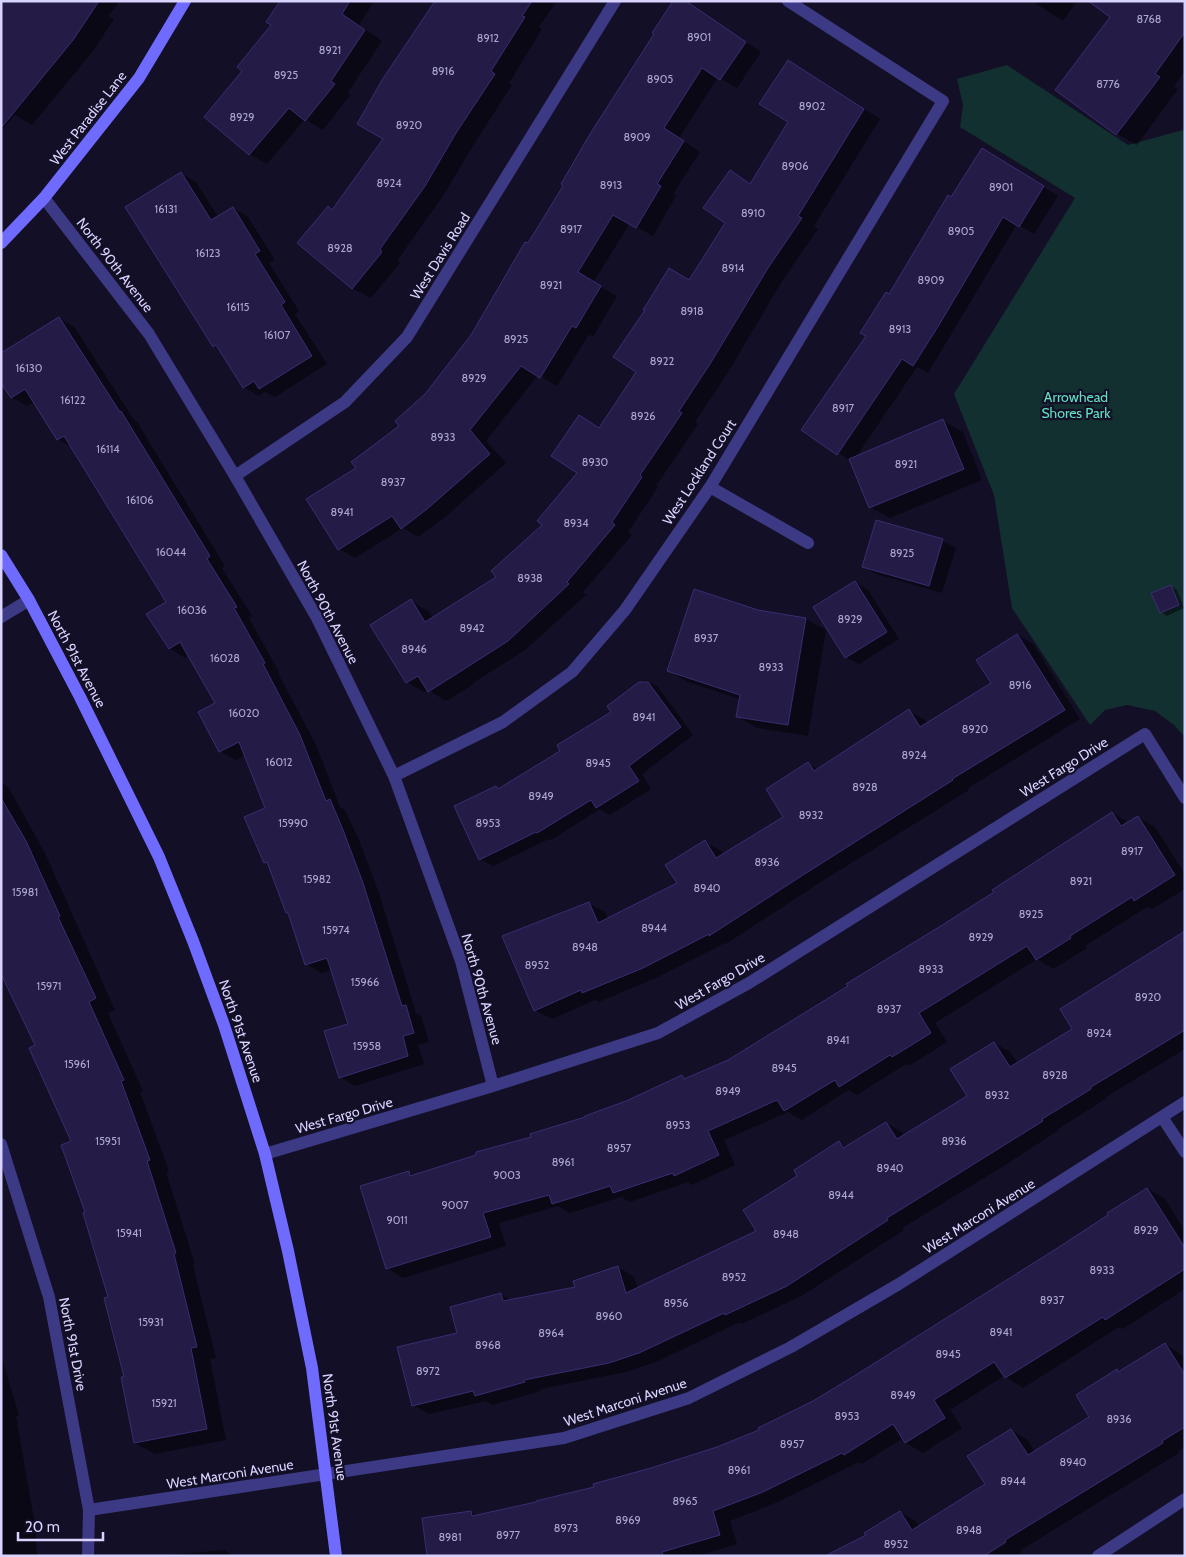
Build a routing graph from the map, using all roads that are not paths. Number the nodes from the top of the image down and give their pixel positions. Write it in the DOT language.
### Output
graph roads {
  1 [pos="185,1"];
  2 [pos="615,1"];
  3 [pos="788,1"];
  4 [pos="44,198"];
  5 [pos="1,243"];
  6 [pos="235,476"];
  7 [pos="710,487"];
  8 [pos="808,543"];
  9 [pos="1,555"];
  10 [pos="29,600"];
  11 [pos="1,617"];
  12 [pos="394,776"];
  13 [pos="1185,798"];
  14 [pos="493,1086"];
  15 [pos="1185,1102"];
  16 [pos="1162,1117"];
  17 [pos="1,1144"];
  18 [pos="1185,1152"];
  19 [pos="265,1154"];
  20 [pos="327,1474"];
  21 [pos="1185,1499"];
  22 [pos="89,1510"];
  23 [pos="88,1556"];
  24 [pos="336,1556"];
  25 [pos="1098,1556"];
  1 -- 4 [label="main road, West Paradise Lane"];
  2 -- 6 [label="street, West Davis Road"];
  3 -- 7 [label="street, West Lockland Court"];
  4 -- 5 [label="main road, West Paradise Lane"];
  4 -- 6 [label="street, North 90th Avenue"];
  6 -- 12 [label="street, North 90th Avenue"];
  7 -- 8 [label="street"];
  7 -- 12 [label="street, West Lockland Court"];
  9 -- 10 [label="main road, North 91st Avenue"];
  10 -- 11 [label="street"];
  10 -- 19 [label="main road, North 91st Avenue"];
  12 -- 14 [label="street, North 90th Avenue"];
  13 -- 14 [label="street, West Fargo Drive"];
  14 -- 19 [label="street, West Fargo Drive"];
  15 -- 16 [label="street, West Marconi Avenue"];
  16 -- 18 [label="street"];
  16 -- 20 [label="street, West Marconi Avenue"];
  17 -- 22 [label="street, North 91st Drive"];
  19 -- 20 [label="main road, North 91st Avenue"];
  20 -- 22 [label="street, West Marconi Avenue"];
  20 -- 24 [label="main road, North 91st Avenue"];
  21 -- 25 [label="street"];
  22 -- 23 [label="street, North 91st Drive"];
}
